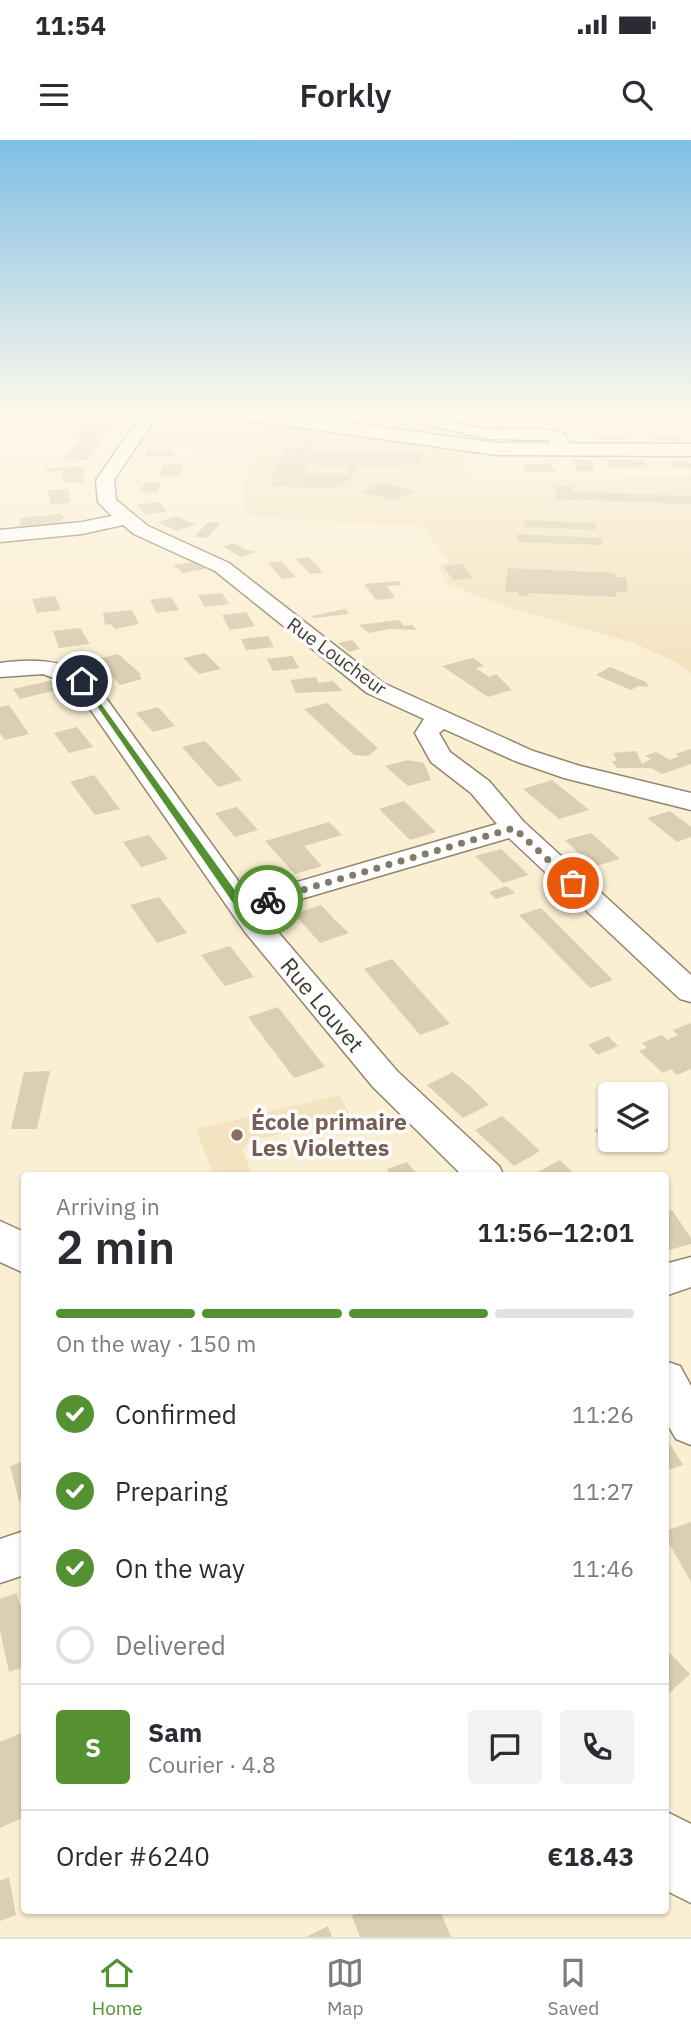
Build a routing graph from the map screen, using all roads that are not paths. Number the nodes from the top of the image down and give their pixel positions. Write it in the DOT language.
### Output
graph roads {
  1 [pos="106,494"];
  2 [pos="124,519"];
  3 [pos="0,536"];
  4 [pos="0,670"];
  5 [pos="443,719"];
  6 [pos="691,802"];
  7 [pos="514,828"];
  8 [pos="242,907"];
  9 [pos="691,992"];
  10 [pos="482,1172"];
  11 [pos="0,1238"];
  12 [pos="21,1254"];
  13 [pos="691,1272"];
  14 [pos="669,1279"];
  15 [pos="669,1386"];
  16 [pos="691,1426"];
  17 [pos="21,1554"];
  18 [pos="0,1562"];
  19 [pos="669,1847"];
  20 [pos="691,1871"];
  1 -- 2 [label="street"];
  2 -- 3 [label="street"];
  2 -- 5 [label="street, Rue Loucheur"];
  4 -- 8 [label="street, Rue Louvet"];
  5 -- 6 [label="street, Rue Loucheur"];
  5 -- 7 [label="street"];
  7 -- 8 [label="street"];
  7 -- 9 [label="street"];
  8 -- 10 [label="street, Rue Louvet"];
  11 -- 12 [label="street"];
  13 -- 14 [label="street"];
  15 -- 16 [label="street"];
  17 -- 18 [label="street"];
  19 -- 20 [label="street"];
}
